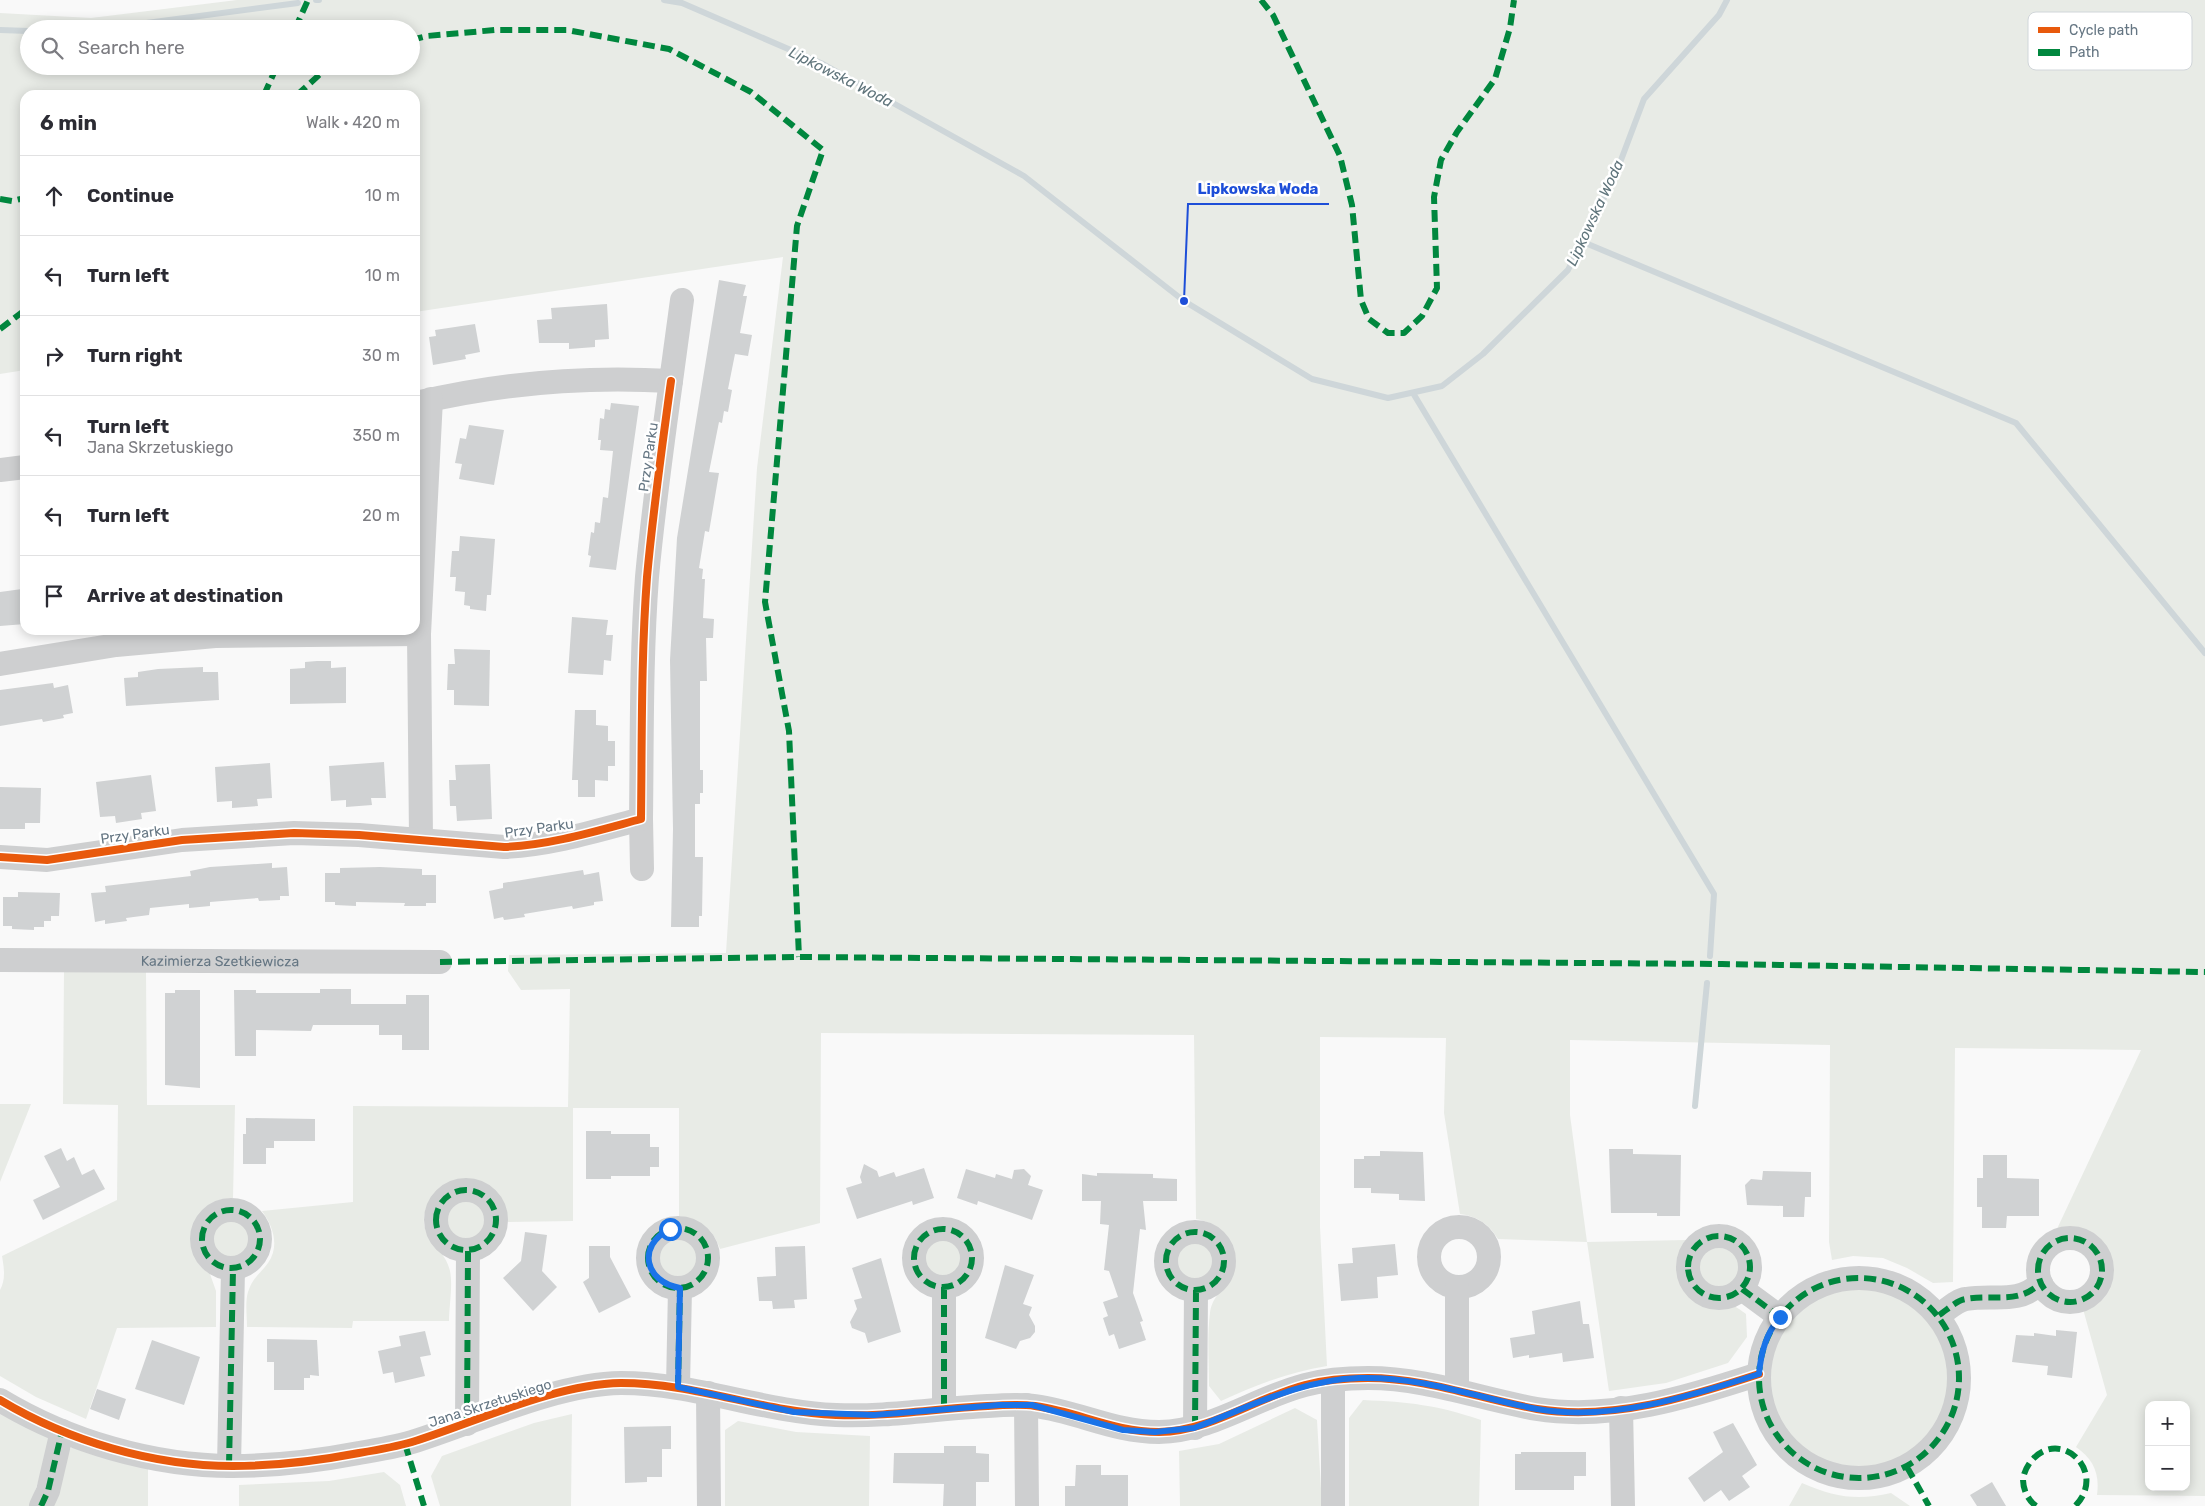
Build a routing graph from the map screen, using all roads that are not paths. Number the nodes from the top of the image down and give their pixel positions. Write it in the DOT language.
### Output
graph roads {
  1 [pos="682,300"];
  2 [pos="671,381"];
  3 [pos="423,401"];
  4 [pos="421,456"];
  5 [pos="20,468"];
  6 [pos="0,470"];
  7 [pos="420,545"];
  8 [pos="317,635"];
  9 [pos="419,635"];
  10 [pos="0,664"];
  11 [pos="641,819"];
  12 [pos="421,839"];
  13 [pos="0,857"];
  14 [pos="642,869"];
  15 [pos="0,960"];
  16 [pos="440,962"];
  17 [pos="468,1250"];
  18 [pos="233,1269"];
  19 [pos="2041,1283"];
  20 [pos="944,1287"];
  21 [pos="1458,1287"];
  22 [pos="680,1288"];
  23 [pos="1742,1289"];
  24 [pos="1196,1290"];
  25 [pos="1939,1315"];
  26 [pos="1780,1317"];
  27 [pos="1759,1374"];
  28 [pos="1333,1381"];
  29 [pos="678,1387"];
  30 [pos="1457,1389"];
  31 [pos="708,1393"];
  32 [pos="0,1400"];
  33 [pos="1026,1405"];
  34 [pos="1620,1408"];
  35 [pos="944,1409"];
  36 [pos="467,1424"];
  37 [pos="1194,1428"];
  38 [pos="62,1431"];
  39 [pos="229,1466"];
  40 [pos="41,1506"];
  41 [pos="709,1506"];
  42 [pos="1027,1506"];
  43 [pos="1333,1506"];
  44 [pos="1623,1506"];
  1 -- 2 [label="street, Przy Parku"];
  2 -- 3 [label="street"];
  2 -- 11 [label="street, Przy Parku"];
  3 -- 4 [label="street"];
  4 -- 7 [label="street"];
  5 -- 6 [label="street"];
  8 -- 10 [label="street"];
  9 -- 12 [label="street"];
  11 -- 12 [label="street, Przy Parku"];
  11 -- 14 [label="street, Przy Parku"];
  12 -- 13 [label="street, Przy Parku"];
  15 -- 16 [label="street, Kazimierza Szetkiewicza"];
  17 -- 36 [label="street"];
  18 -- 39 [label="street"];
  19 -- 25 [label="street"];
  20 -- 35 [label="street"];
  21 -- 30 [label="street"];
  22 -- 29 [label="street"];
  23 -- 26 [label="street"];
  24 -- 37 [label="street"];
  25 -- 26 [label="street"];
  25 -- 27 [label="street"];
  26 -- 27 [label="street"];
  27 -- 34 [label="street, Jana Skrzetuskiego"];
  28 -- 30 [label="street, Jana Skrzetuskiego"];
  28 -- 37 [label="street, Jana Skrzetuskiego"];
  28 -- 43 [label="street"];
  29 -- 31 [label="street, Jana Skrzetuskiego"];
  29 -- 36 [label="street, Jana Skrzetuskiego"];
  30 -- 34 [label="street, Jana Skrzetuskiego"];
  31 -- 35 [label="street, Jana Skrzetuskiego"];
  31 -- 41 [label="street"];
  32 -- 38 [label="street, Jana Skrzetuskiego"];
  33 -- 35 [label="street, Jana Skrzetuskiego"];
  33 -- 37 [label="street, Jana Skrzetuskiego"];
  33 -- 42 [label="street"];
  34 -- 44 [label="street"];
  36 -- 39 [label="street, Jana Skrzetuskiego"];
  38 -- 39 [label="street, Jana Skrzetuskiego"];
  38 -- 40 [label="street"];
}
